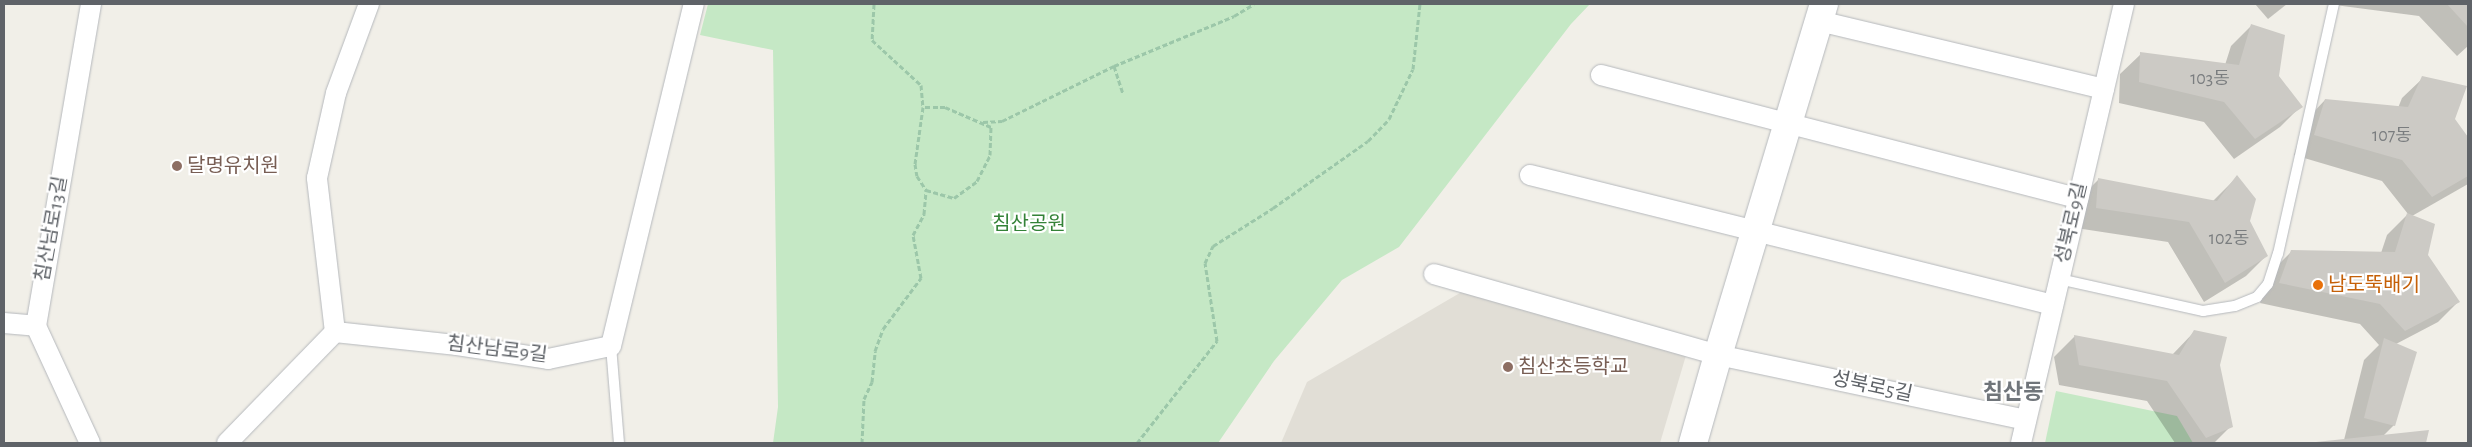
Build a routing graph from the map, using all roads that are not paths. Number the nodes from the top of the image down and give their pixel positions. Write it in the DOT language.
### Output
graph roads {
  1 [pos="91,4"];
  2 [pos="368,4"];
  3 [pos="694,4"];
  4 [pos="2124,4"];
  5 [pos="2334,4"];
  6 [pos="1822,12"];
  7 [pos="1600,75"];
  8 [pos="2104,89"];
  9 [pos="1788,124"];
  10 [pos="1530,175"];
  11 [pos="2078,198"];
  12 [pos="1755,231"];
  13 [pos="1434,274"];
  14 [pos="2059,279"];
  15 [pos="2053,306"];
  16 [pos="4,323"];
  17 [pos="36,326"];
  18 [pos="335,332"];
  19 [pos="612,346"];
  20 [pos="1718,355"];
  21 [pos="2026,420"];
  22 [pos="90,443"];
  23 [pos="227,443"];
  24 [pos="619,443"];
  25 [pos="1693,443"];
  26 [pos="2021,443"];
  1 -- 17 [label="street, 침산남로13길"];
  2 -- 18 [label="street"];
  3 -- 19 [label="street"];
  4 -- 8 [label="street, 성북로9길"];
  5 -- 14 [label="lane"];
  6 -- 8 [label="street"];
  6 -- 9 [label="street"];
  7 -- 9 [label="street"];
  8 -- 11 [label="street, 성북로9길"];
  9 -- 11 [label="street"];
  9 -- 12 [label="street"];
  10 -- 12 [label="street"];
  11 -- 14 [label="street, 성북로9길"];
  12 -- 15 [label="street"];
  12 -- 20 [label="street"];
  13 -- 20 [label="street, 성북로5길"];
  14 -- 15 [label="street, 성북로9길"];
  15 -- 21 [label="street, 성북로9길"];
  16 -- 17 [label="street"];
  17 -- 22 [label="street"];
  18 -- 19 [label="street, 침산남로9길"];
  18 -- 23 [label="street"];
  19 -- 24 [label="lane"];
  20 -- 21 [label="street, 성북로5길"];
  20 -- 25 [label="street"];
  21 -- 26 [label="street, 성북로9길"];
}
